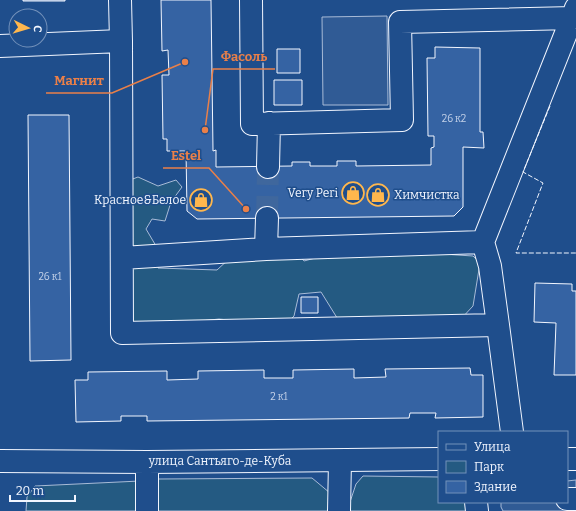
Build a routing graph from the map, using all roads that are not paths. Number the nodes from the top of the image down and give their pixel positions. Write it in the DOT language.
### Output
graph roads {
  1 [pos="120,0"];
  2 [pos="251,0"];
  3 [pos="575,13"];
  4 [pos="121,41"];
  5 [pos="0,46"];
  6 [pos="269,123"];
  7 [pos="268,167"];
  8 [pos="267,218"];
  9 [pos="483,242"];
  10 [pos="266,249"];
  11 [pos="122,258"];
  12 [pos="498,325"];
  13 [pos="512,431"];
  14 [pos="438,459"];
  15 [pos="0,461"];
  16 [pos="340,461"];
  17 [pos="147,462"];
  18 [pos="147,511"];
  19 [pos="339,511"];
  1 -- 4 [label="street"];
  2 -- 6 [label="street"];
  3 -- 6 [label="street"];
  3 -- 9 [label="street"];
  4 -- 5 [label="street"];
  4 -- 11 [label="street"];
  6 -- 7 [label="street"];
  8 -- 10 [label="street"];
  9 -- 10 [label="street"];
  9 -- 12 [label="street"];
  10 -- 11 [label="street"];
  11 -- 12 [label="street"];
  12 -- 13 [label="street"];
  14 -- 16 [label="street, улица Сантьяго-де-Куба"];
  15 -- 17 [label="street, улица Сантьяго-де-Куба"];
  16 -- 17 [label="street, улица Сантьяго-де-Куба"];
  16 -- 19 [label="street"];
  17 -- 18 [label="street"];
}
